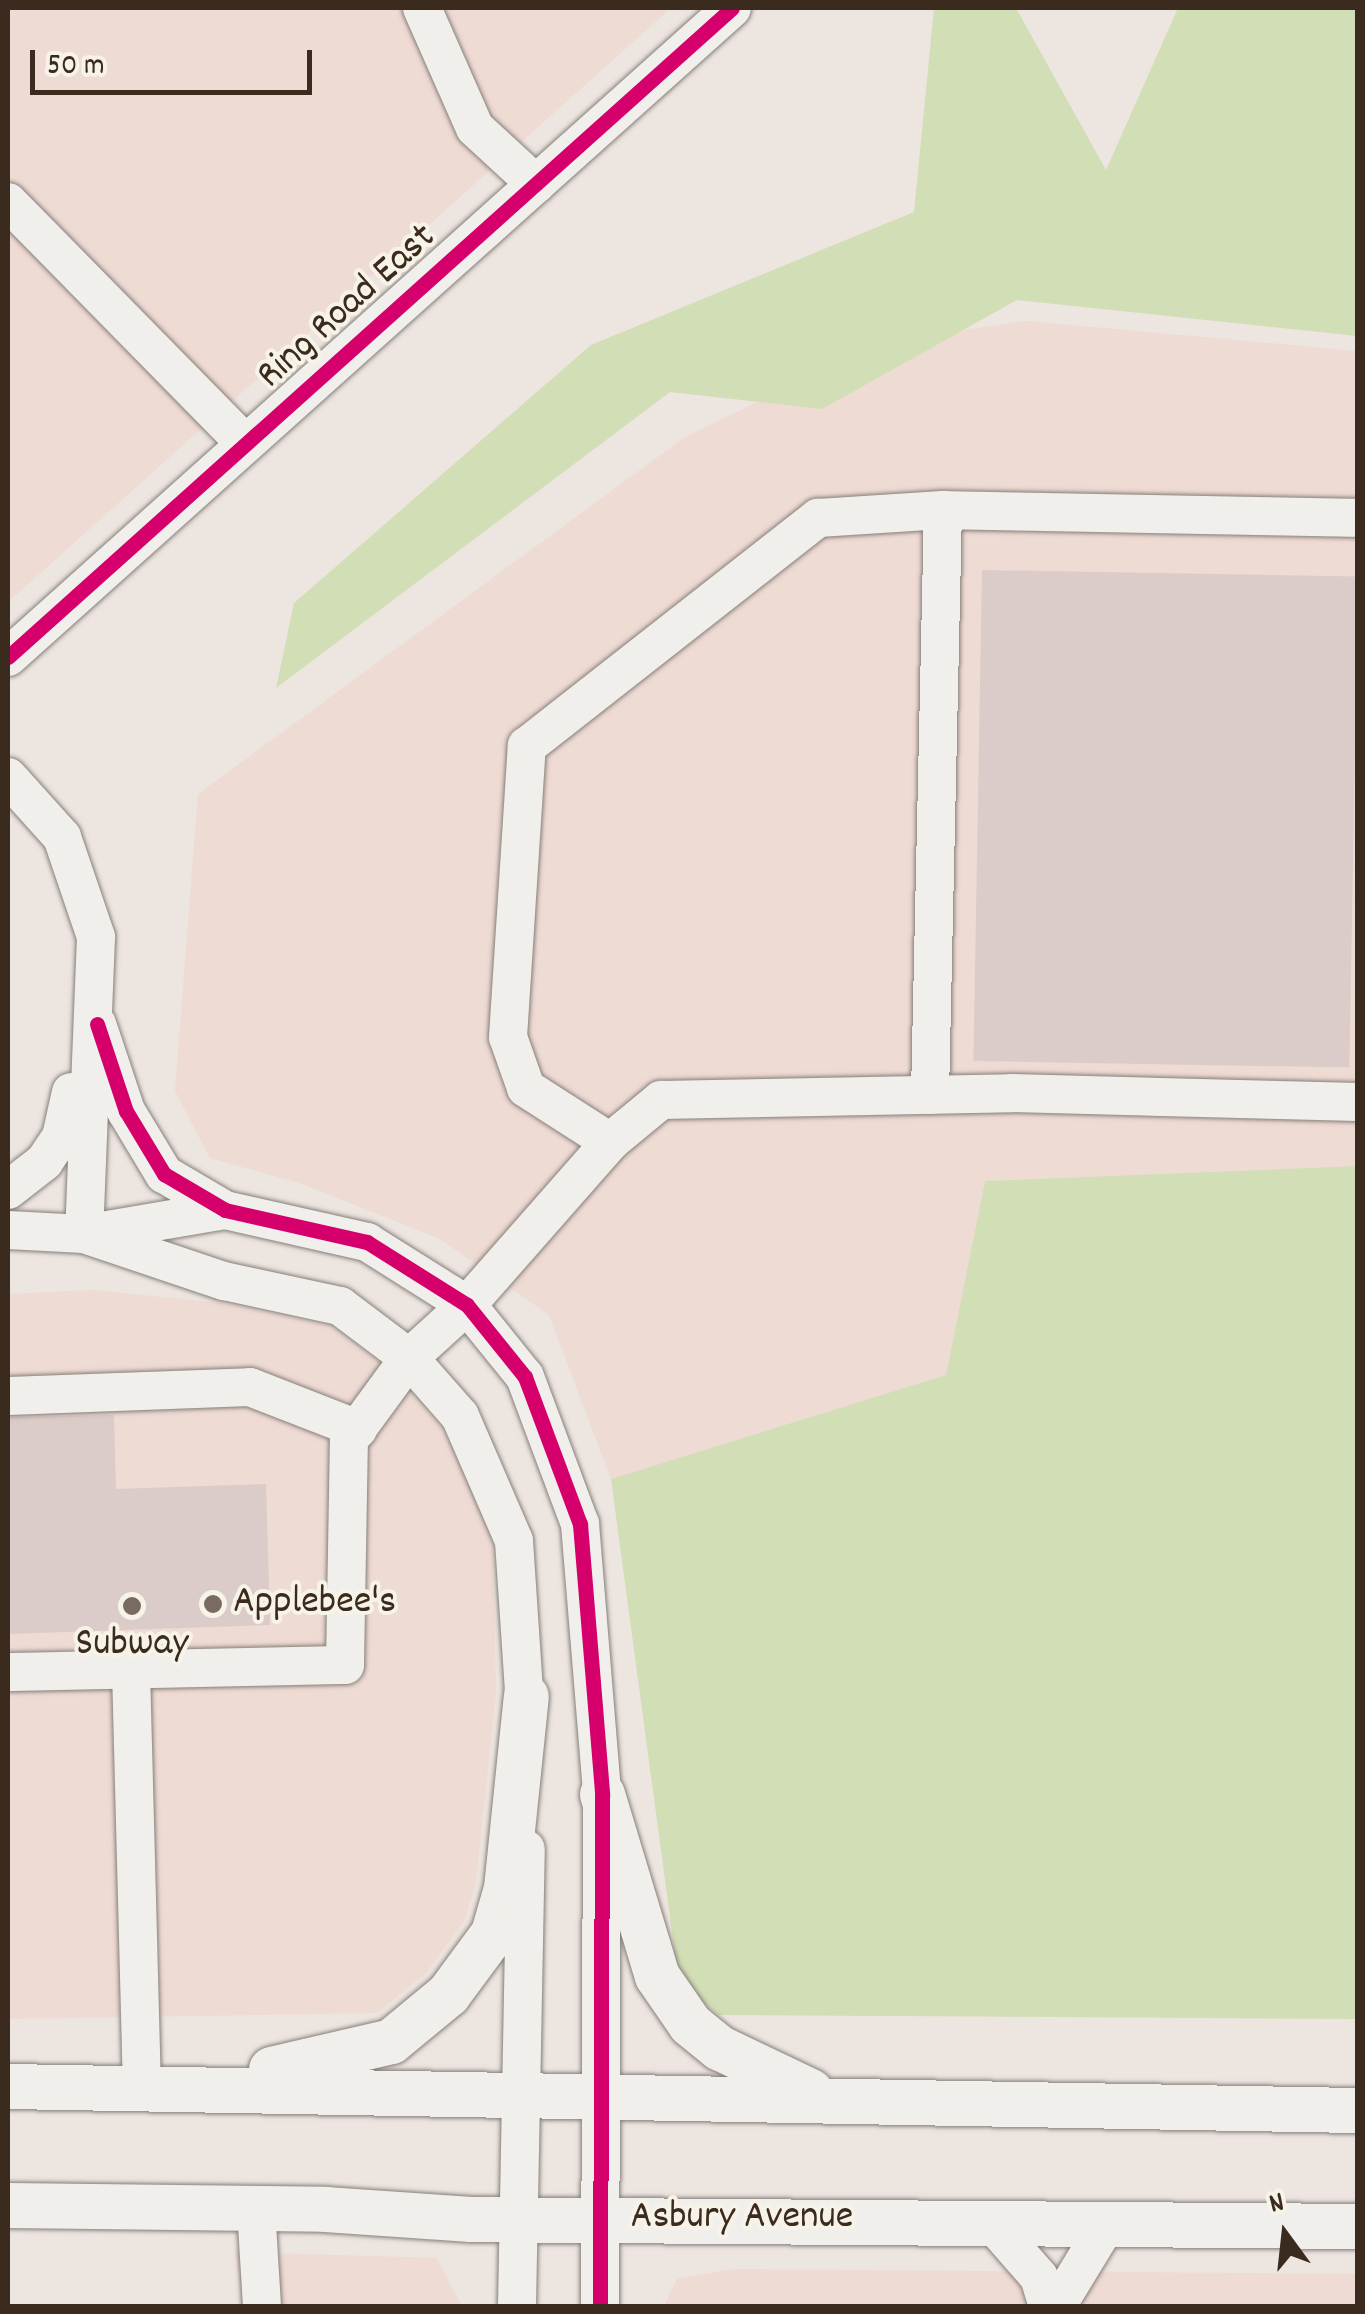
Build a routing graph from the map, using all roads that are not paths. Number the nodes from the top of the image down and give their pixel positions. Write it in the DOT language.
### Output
graph roads {
  1 [pos="422,8"];
  2 [pos="732,8"];
  3 [pos="536,184"];
  4 [pos="8,202"];
  5 [pos="245,443"];
  6 [pos="943,510"];
  7 [pos="1358,518"];
  8 [pos="8,658"];
  9 [pos="8,777"];
  10 [pos="97,1024"];
  11 [pos="930,1095"];
  12 [pos="1358,1102"];
  13 [pos="610,1142"];
  14 [pos="8,1190"];
  15 [pos="225,1210"];
  16 [pos="8,1230"];
  17 [pos="84,1234"];
  18 [pos="467,1305"];
  19 [pos="409,1358"];
  20 [pos="8,1396"];
  21 [pos="358,1429"];
  22 [pos="132,1670"];
  23 [pos="8,1672"];
  24 [pos="526,1696"];
  25 [pos="602,1794"];
  26 [pos="8,2086"];
  27 [pos="142,2088"];
  28 [pos="197,2088"];
  29 [pos="521,2092"];
  30 [pos="603,2094"];
  31 [pos="830,2101"];
  32 [pos="1358,2110"];
  33 [pos="8,2205"];
  34 [pos="256,2208"];
  35 [pos="600,2218"];
  36 [pos="518,2219"];
  37 [pos="990,2221"];
  38 [pos="1108,2222"];
  39 [pos="1358,2226"];
  40 [pos="262,2306"];
  41 [pos="517,2306"];
  42 [pos="600,2306"];
  43 [pos="1048,2306"];
  44 [pos="1057,2306"];
  1 -- 3 [label="street"];
  2 -- 3 [label="street, Ring Road East"];
  3 -- 5 [label="street, Ring Road East"];
  4 -- 5 [label="street"];
  5 -- 8 [label="street, Ring Road East"];
  6 -- 7 [label="street"];
  6 -- 11 [label="street"];
  6 -- 13 [label="street"];
  9 -- 10 [label="street"];
  10 -- 14 [label="street"];
  10 -- 15 [label="street"];
  10 -- 17 [label="street"];
  11 -- 12 [label="street"];
  11 -- 13 [label="street"];
  13 -- 18 [label="street"];
  15 -- 17 [label="street"];
  15 -- 18 [label="street"];
  16 -- 17 [label="street"];
  17 -- 19 [label="street"];
  18 -- 19 [label="street"];
  18 -- 25 [label="street"];
  19 -- 21 [label="street"];
  19 -- 24 [label="street"];
  20 -- 21 [label="street"];
  21 -- 22 [label="street"];
  22 -- 23 [label="street"];
  22 -- 27 [label="street"];
  24 -- 28 [label="main road"];
  24 -- 29 [label="street"];
  25 -- 30 [label="street"];
  25 -- 31 [label="main road"];
  26 -- 27 [label="main road"];
  27 -- 28 [label="main road"];
  28 -- 29 [label="main road"];
  29 -- 30 [label="main road"];
  29 -- 36 [label="street"];
  30 -- 31 [label="main road"];
  30 -- 35 [label="street"];
  31 -- 32 [label="main road"];
  33 -- 34 [label="main road, Asbury Avenue"];
  34 -- 36 [label="main road, Asbury Avenue"];
  34 -- 40 [label="street"];
  35 -- 36 [label="main road, Asbury Avenue"];
  35 -- 37 [label="main road, Asbury Avenue"];
  35 -- 42 [label="street"];
  36 -- 41 [label="street"];
  37 -- 38 [label="main road, Asbury Avenue"];
  37 -- 43 [label="street"];
  38 -- 39 [label="main road, Asbury Avenue"];
  38 -- 44 [label="street"];
}
